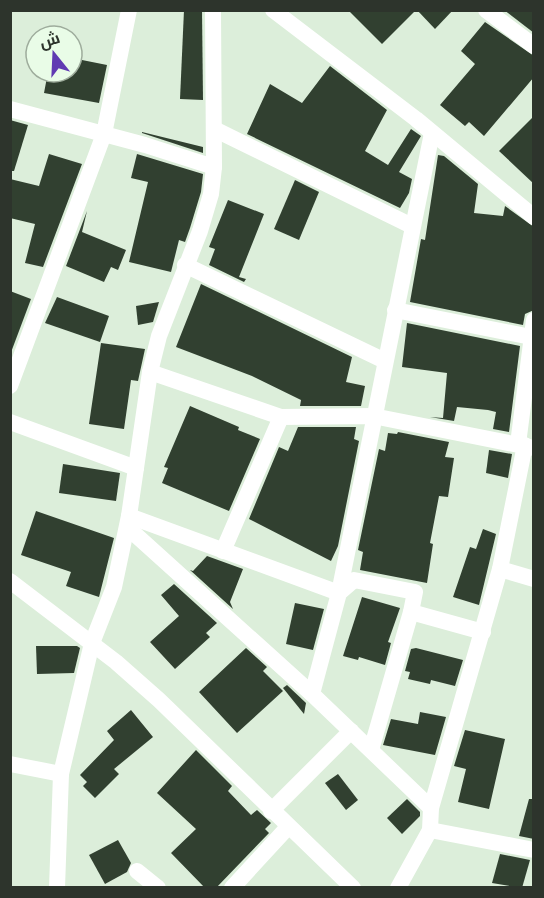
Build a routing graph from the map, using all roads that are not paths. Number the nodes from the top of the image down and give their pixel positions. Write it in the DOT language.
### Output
graph roads {
  1 [pos="129,10"];
  2 [pos="213,10"];
  3 [pos="273,10"];
  4 [pos="486,10"];
  5 [pos="534,46"];
  6 [pos="10,109"];
  7 [pos="214,129"];
  8 [pos="432,133"];
  9 [pos="104,134"];
  10 [pos="214,167"];
  11 [pos="534,217"];
  12 [pos="412,226"];
  13 [pos="185,265"];
  14 [pos="395,310"];
  15 [pos="534,320"];
  16 [pos="531,337"];
  17 [pos="531,357"];
  18 [pos="385,361"];
  19 [pos="150,372"];
  20 [pos="10,386"];
  21 [pos="373,416"];
  22 [pos="281,417"];
  23 [pos="10,422"];
  24 [pos="525,446"];
  25 [pos="136,468"];
  26 [pos="128,522"];
  27 [pos="224,551"];
  28 [pos="500,568"];
  29 [pos="534,579"];
  30 [pos="10,581"];
  31 [pos="339,593"];
  32 [pos="411,612"];
  33 [pos="483,632"];
  34 [pos="92,643"];
  35 [pos="312,694"];
  36 [pos="351,731"];
  37 [pos="371,750"];
  38 [pos="10,764"];
  39 [pos="61,774"];
  40 [pos="431,808"];
  41 [pos="271,811"];
  42 [pos="288,827"];
  43 [pos="430,830"];
  44 [pos="534,850"];
  45 [pos="137,871"];
  46 [pos="57,888"];
  47 [pos="158,888"];
  48 [pos="232,888"];
  49 [pos="353,888"];
  50 [pos="398,888"];
  1 -- 9 [label="street"];
  2 -- 7 [label="street"];
  3 -- 8 [label="street"];
  4 -- 5 [label="street"];
  6 -- 9 [label="street"];
  7 -- 10 [label="street"];
  7 -- 12 [label="street"];
  8 -- 11 [label="street"];
  8 -- 12 [label="street"];
  9 -- 10 [label="street"];
  9 -- 20 [label="street"];
  10 -- 13 [label="street"];
  12 -- 14 [label="street"];
  13 -- 18 [label="street"];
  13 -- 19 [label="street"];
  14 -- 16 [label="street"];
  14 -- 18 [label="street"];
  15 -- 16 [label="street"];
  16 -- 17 [label="street"];
  17 -- 24 [label="street"];
  18 -- 21 [label="street"];
  19 -- 22 [label="street"];
  19 -- 25 [label="street"];
  21 -- 22 [label="street"];
  21 -- 24 [label="street"];
  21 -- 31 [label="street"];
  22 -- 27 [label="street"];
  23 -- 25 [label="street"];
  24 -- 28 [label="street"];
  25 -- 26 [label="street"];
  26 -- 27 [label="street"];
  26 -- 34 [label="street"];
  26 -- 35 [label="street"];
  27 -- 31 [label="street"];
  28 -- 29 [label="street"];
  28 -- 33 [label="street"];
  30 -- 34 [label="street"];
  31 -- 32 [label="street"];
  31 -- 35 [label="street"];
  32 -- 33 [label="street"];
  32 -- 37 [label="street"];
  33 -- 40 [label="street"];
  34 -- 39 [label="street"];
  34 -- 41 [label="street"];
  35 -- 36 [label="street"];
  36 -- 37 [label="street"];
  36 -- 41 [label="street"];
  37 -- 40 [label="street"];
  38 -- 39 [label="street"];
  39 -- 46 [label="street"];
  40 -- 43 [label="street"];
  41 -- 42 [label="street"];
  42 -- 48 [label="street"];
  42 -- 49 [label="street"];
  43 -- 44 [label="street"];
  43 -- 50 [label="street"];
  45 -- 47 [label="street"];
}
